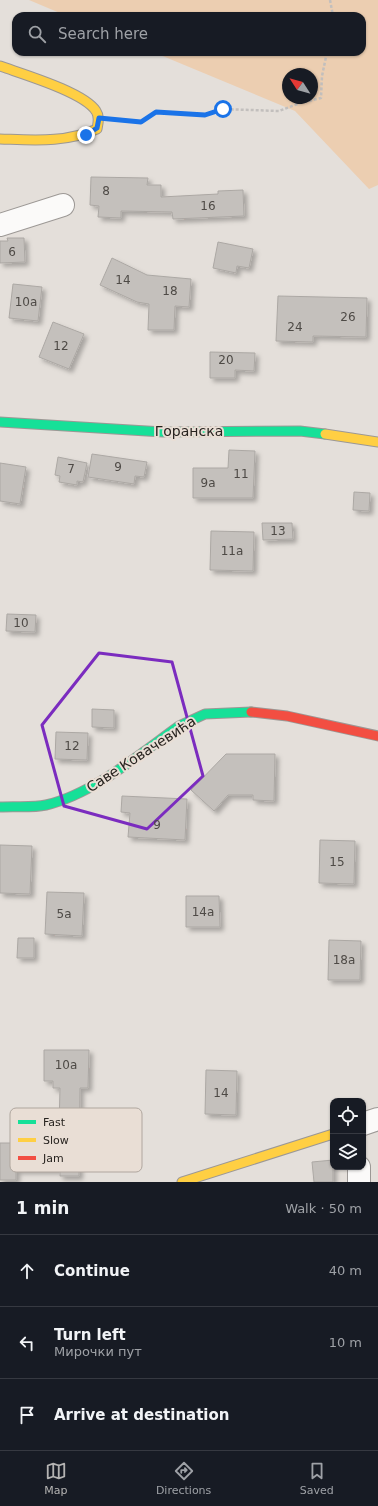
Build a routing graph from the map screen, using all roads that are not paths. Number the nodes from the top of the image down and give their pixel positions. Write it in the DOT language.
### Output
graph roads {
  1 [pos="0,66"];
  2 [pos="0,139"];
  3 [pos="63,204"];
  4 [pos="0,226"];
  5 [pos="0,422"];
  6 [pos="378,442"];
  7 [pos="378,736"];
  8 [pos="0,806"];
  9 [pos="378,1119"];
  10 [pos="366,1123"];
  11 [pos="330,1135"];
  12 [pos="359,1170"];
  13 [pos="182,1182"];
  14 [pos="359,1182"];
  1 -- 2 [label="street"];
  3 -- 4 [label="street"];
  5 -- 6 [label="street, Горанска"];
  7 -- 8 [label="street, Саве Ковачевића"];
  9 -- 10 [label="street"];
  11 -- 13 [label="street"];
  12 -- 14 [label="street"];
}
